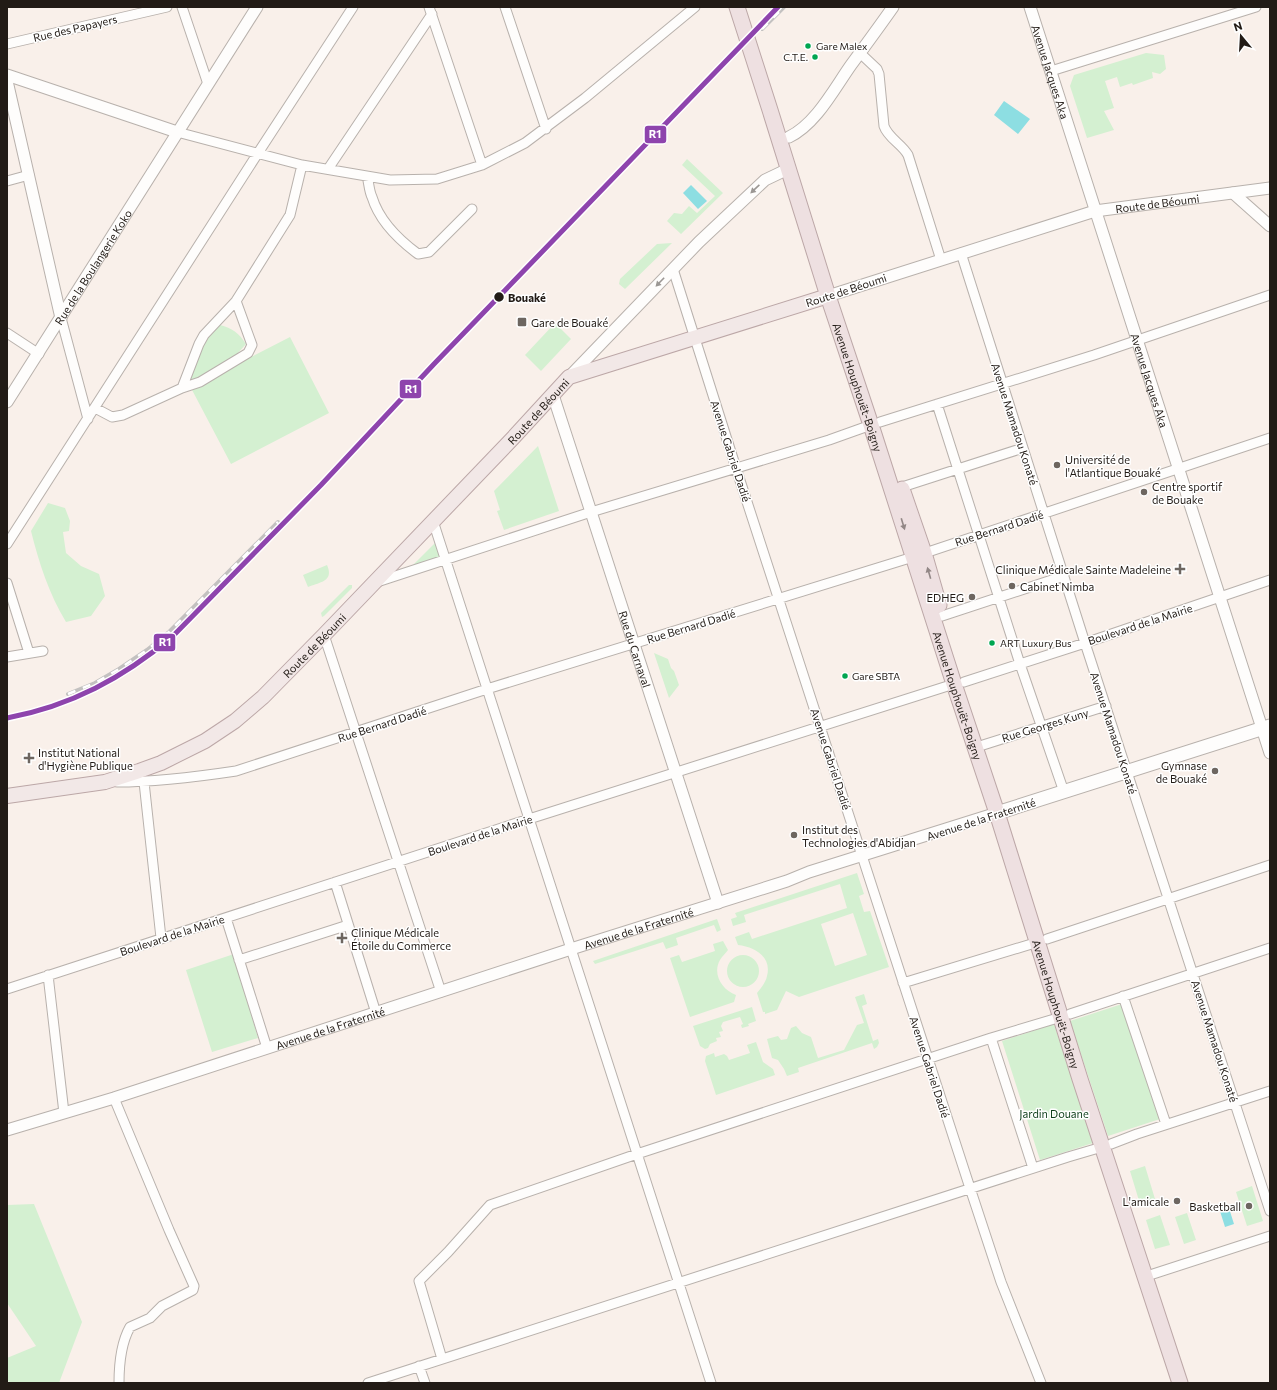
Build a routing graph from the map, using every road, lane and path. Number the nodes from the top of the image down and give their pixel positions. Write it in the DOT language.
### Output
graph roads {
  1 [pos="167,7"];
  2 [pos="182,7"];
  3 [pos="257,7"];
  4 [pos="353,7"];
  5 [pos="505,7"];
  6 [pos="695,7"];
  7 [pos="737,7"];
  8 [pos="748,7"];
  9 [pos="892,7"];
  10 [pos="1030,7"];
  11 [pos="1256,7"];
  12 [pos="431,10"];
  13 [pos="7,44"];
  14 [pos="860,53"];
  15 [pos="1051,71"];
  16 [pos="7,75"];
  17 [pos="7,81"];
  18 [pos="208,84"];
  19 [pos="546,129"];
  20 [pos="177,132"];
  21 [pos="789,137"];
  22 [pos="258,153"];
  23 [pos="302,165"];
  24 [pos="482,166"];
  25 [pos="328,169"];
  26 [pos="788,169"];
  27 [pos="29,175"];
  28 [pos="367,176"];
  29 [pos="7,181"];
  30 [pos="1270,188"];
  31 [pos="1233,193"];
  32 [pos="472,209"];
  33 [pos="1095,211"];
  34 [pos="1270,226"];
  35 [pos="961,253"];
  36 [pos="941,260"];
  37 [pos="673,269"];
  38 [pos="832,295"];
  39 [pos="1270,295"];
  40 [pos="236,301"];
  41 [pos="61,318"];
  42 [pos="7,333"];
  43 [pos="695,338"];
  44 [pos="1137,341"];
  45 [pos="39,354"];
  46 [pos="569,377"];
  47 [pos="1002,383"];
  48 [pos="182,388"];
  49 [pos="553,395"];
  50 [pos="7,402"];
  51 [pos="936,404"];
  52 [pos="95,408"];
  53 [pos="88,419"];
  54 [pos="876,423"];
  55 [pos="1270,438"];
  56 [pos="1023,448"];
  57 [pos="736,468"];
  58 [pos="958,468"];
  59 [pos="1178,469"];
  60 [pos="902,487"];
  61 [pos="591,512"];
  62 [pos="1044,513"];
  63 [pos="433,521"];
  64 [pos="978,535"];
  65 [pos="7,544"];
  66 [pos="918,555"];
  67 [pos="446,559"];
  68 [pos="1064,576"];
  69 [pos="1270,580"];
  70 [pos="7,583"];
  71 [pos="374,583"];
  72 [pos="998,597"];
  73 [pos="779,598"];
  74 [pos="1220,598"];
  75 [pos="942,616"];
  76 [pos="324,635"];
  77 [pos="1085,643"];
  78 [pos="634,644"];
  79 [pos="43,651"];
  80 [pos="29,653"];
  81 [pos="7,657"];
  82 [pos="1020,664"];
  83 [pos="959,683"];
  84 [pos="487,689"];
  85 [pos="1106,706"];
  86 [pos="820,727"];
  87 [pos="1041,727"];
  88 [pos="1266,727"];
  89 [pos="356,732"];
  90 [pos="983,745"];
  91 [pos="1270,753"];
  92 [pos="1127,772"];
  93 [pos="676,773"];
  94 [pos="105,782"];
  95 [pos="144,782"];
  96 [pos="1064,792"];
  97 [pos="7,796"];
  98 [pos="1001,812"];
  99 [pos="529,819"];
  100 [pos="862,857"];
  101 [pos="398,862"];
  102 [pos="1270,865"];
  103 [pos="335,882"];
  104 [pos="1168,898"];
  105 [pos="718,903"];
  106 [pos="226,918"];
  107 [pos="348,925"];
  108 [pos="161,938"];
  109 [pos="1042,940"];
  110 [pos="1270,948"];
  111 [pos="571,950"];
  112 [pos="239,960"];
  113 [pos="1193,974"];
  114 [pos="48,975"];
  115 [pos="903,983"];
  116 [pos="7,989"];
  117 [pos="441,992"];
  118 [pos="1123,996"];
  119 [pos="376,1013"];
  120 [pos="1066,1015"];
  121 [pos="991,1038"];
  122 [pos="267,1048"];
  123 [pos="927,1059"];
  124 [pos="1270,1091"];
  125 [pos="114,1098"];
  126 [pos="1234,1102"];
  127 [pos="64,1113"];
  128 [pos="1166,1124"];
  129 [pos="7,1130"];
  130 [pos="1106,1145"];
  131 [pos="637,1154"];
  132 [pos="1034,1168"];
  133 [pos="970,1188"];
  134 [pos="1270,1211"];
  135 [pos="1270,1236"];
  136 [pos="1153,1274"];
  137 [pos="678,1282"];
  138 [pos="442,1359"];
  139 [pos="419,1366"];
  140 [pos="119,1383"];
  141 [pos="368,1383"];
  142 [pos="425,1383"];
  143 [pos="711,1383"];
  144 [pos="1041,1383"];
  145 [pos="1180,1383"];
  146 [pos="1189,1383"];
  1 -- 13 [label="street, Rue des Papayers"];
  2 -- 18 [label="street"];
  3 -- 18 [label="street"];
  4 -- 22 [label="street"];
  5 -- 19 [label="street"];
  6 -- 19 [label="street"];
  7 -- 26 [label="highway, Avenue Houphouët-Boigny"];
  8 -- 21 [label="highway, Avenue Houphouët-Boigny"];
  9 -- 14 [label="street"];
  10 -- 15 [label="street, Avenue Jacques Aka"];
  11 -- 15 [label="street"];
  12 -- 24 [label="street"];
  12 -- 25 [label="street"];
  14 -- 21 [label="street"];
  14 -- 36 [label="street"];
  15 -- 33 [label="street, Avenue Jacques Aka"];
  16 -- 20 [label="street"];
  17 -- 27 [label="street"];
  18 -- 20 [label="street"];
  19 -- 24 [label="street"];
  20 -- 22 [label="street"];
  20 -- 41 [label="street, Rue de la Boulangerie Koko"];
  21 -- 38 [label="highway, Avenue Houphouët-Boigny"];
  22 -- 23 [label="street"];
  22 -- 52 [label="street"];
  23 -- 25 [label="street"];
  23 -- 40 [label="street"];
  24 -- 28 [label="street"];
  25 -- 28 [label="street"];
  26 -- 37 [label="street, one-way"];
  26 -- 38 [label="highway, Avenue Houphouët-Boigny"];
  27 -- 29 [label="street"];
  27 -- 41 [label="street"];
  28 -- 32 [label="street"];
  30 -- 31 [label="street, Route de Béoumi"];
  31 -- 33 [label="street, Route de Béoumi"];
  31 -- 34 [label="street"];
  33 -- 35 [label="street, Route de Béoumi"];
  33 -- 44 [label="street, Avenue Jacques Aka"];
  35 -- 36 [label="street, Route de Béoumi"];
  35 -- 47 [label="street, Avenue Mamadou Konaté"];
  36 -- 38 [label="street, Route de Béoumi"];
  37 -- 43 [label="street, Avenue Gabriel Dadié"];
  37 -- 46 [label="street, one-way"];
  38 -- 43 [label="main road, Route de Béoumi"];
  38 -- 54 [label="highway, Avenue Houphouët-Boigny"];
  39 -- 44 [label="street"];
  40 -- 48 [label="street"];
  40 -- 48 [label="street"];
  41 -- 45 [label="street, Rue de la Boulangerie Koko"];
  41 -- 53 [label="street"];
  42 -- 45 [label="street"];
  43 -- 46 [label="main road, Route de Béoumi"];
  43 -- 57 [label="street, Avenue Gabriel Dadié"];
  44 -- 47 [label="street"];
  44 -- 59 [label="street, Avenue Jacques Aka"];
  45 -- 50 [label="street, Rue de la Boulangerie Koko"];
  46 -- 49 [label="main road, Route de Béoumi"];
  47 -- 51 [label="street"];
  47 -- 56 [label="street, Avenue Mamadou Konaté"];
  48 -- 52 [label="street"];
  49 -- 61 [label="street, Rue du Carnaval"];
  49 -- 63 [label="main road, Route de Béoumi"];
  51 -- 54 [label="street"];
  51 -- 58 [label="street"];
  52 -- 53 [label="street"];
  53 -- 65 [label="street"];
  54 -- 57 [label="street"];
  54 -- 60 [label="highway, Avenue Houphouët-Boigny"];
  54 -- 66 [label="highway, Avenue Houphouët-Boigny, one-way"];
  55 -- 59 [label="street, Rue Bernard Dadié"];
  56 -- 58 [label="street"];
  56 -- 62 [label="street, Avenue Mamadou Konaté"];
  57 -- 61 [label="street"];
  57 -- 73 [label="street, Avenue Gabriel Dadié"];
  58 -- 60 [label="street"];
  58 -- 64 [label="street"];
  59 -- 62 [label="street, Rue Bernard Dadié"];
  59 -- 74 [label="street, Avenue Jacques Aka"];
  60 -- 66 [label="highway, Avenue Houphouët-Boigny"];
  61 -- 67 [label="street"];
  61 -- 78 [label="street, Rue du Carnaval"];
  62 -- 64 [label="street, Rue Bernard Dadié"];
  62 -- 68 [label="street, Avenue Mamadou Konaté"];
  63 -- 67 [label="street"];
  63 -- 71 [label="main road, Route de Béoumi"];
  64 -- 66 [label="street, Rue Bernard Dadié"];
  64 -- 72 [label="street"];
  66 -- 73 [label="street, Rue Bernard Dadié"];
  75 -- 66 [label="highway, Avenue Houphouët-Boigny, one-way"];
  66 -- 83 [label="highway, Avenue Houphouët-Boigny"];
  67 -- 71 [label="street"];
  67 -- 84 [label="street"];
  68 -- 72 [label="street"];
  68 -- 77 [label="street, Avenue Mamadou Konaté"];
  69 -- 74 [label="street, Boulevard de la Mairie"];
  70 -- 80 [label="street"];
  71 -- 76 [label="main road, Route de Béoumi"];
  72 -- 75 [label="street"];
  72 -- 82 [label="street"];
  73 -- 78 [label="street, Rue Bernard Dadié"];
  73 -- 86 [label="street, Avenue Gabriel Dadié"];
  74 -- 77 [label="street, Boulevard de la Mairie"];
  74 -- 88 [label="street, Avenue Jacques Aka"];
  75 -- 83 [label="highway, Avenue Houphouët-Boigny"];
  76 -- 89 [label="street"];
  76 -- 94 [label="main road, Route de Béoumi"];
  77 -- 82 [label="street, Boulevard de la Mairie"];
  77 -- 85 [label="street, Avenue Mamadou Konaté"];
  78 -- 84 [label="street, Rue Bernard Dadié"];
  78 -- 93 [label="street, Rue du Carnaval"];
  79 -- 80 [label="street"];
  80 -- 81 [label="street"];
  82 -- 83 [label="street, Boulevard de la Mairie"];
  82 -- 87 [label="street"];
  83 -- 86 [label="street, Boulevard de la Mairie"];
  83 -- 90 [label="highway, Avenue Houphouët-Boigny"];
  83 -- 98 [label="highway, Avenue Houphouët-Boigny"];
  84 -- 89 [label="street, Rue Bernard Dadié"];
  84 -- 99 [label="street"];
  85 -- 87 [label="street, Rue Georges Kuny"];
  85 -- 92 [label="street, Avenue Mamadou Konaté"];
  86 -- 93 [label="street, Boulevard de la Mairie"];
  86 -- 100 [label="street, Avenue Gabriel Dadié"];
  87 -- 90 [label="street, Rue Georges Kuny"];
  87 -- 96 [label="street"];
  88 -- 91 [label="street, Avenue Jacques Aka"];
  88 -- 92 [label="main road, Avenue de la Fraternité"];
  89 -- 95 [label="street, Rue Bernard Dadié"];
  89 -- 101 [label="street"];
  90 -- 98 [label="highway, Avenue Houphouët-Boigny"];
  92 -- 96 [label="main road, Avenue de la Fraternité"];
  92 -- 104 [label="street, Avenue Mamadou Konaté"];
  93 -- 99 [label="street, Boulevard de la Mairie"];
  93 -- 105 [label="street, Rue du Carnaval"];
  94 -- 95 [label="street, Rue Bernard Dadié"];
  94 -- 97 [label="main road, Route de Béoumi"];
  95 -- 108 [label="street"];
  96 -- 98 [label="main road, Avenue de la Fraternité"];
  98 -- 100 [label="street, Avenue de la Fraternité"];
  98 -- 109 [label="highway, Avenue Houphouët-Boigny"];
  99 -- 101 [label="street, Boulevard de la Mairie"];
  99 -- 111 [label="street"];
  100 -- 105 [label="street, Avenue de la Fraternité"];
  100 -- 115 [label="street, Avenue Gabriel Dadié"];
  101 -- 103 [label="street, Boulevard de la Mairie"];
  101 -- 117 [label="street"];
  102 -- 104 [label="street"];
  103 -- 106 [label="street, Boulevard de la Mairie"];
  103 -- 107 [label="street"];
  104 -- 109 [label="street"];
  104 -- 113 [label="street, Avenue Mamadou Konaté"];
  105 -- 111 [label="street, Avenue de la Fraternité"];
  106 -- 108 [label="street, Boulevard de la Mairie"];
  106 -- 112 [label="street"];
  107 -- 112 [label="street"];
  107 -- 119 [label="street"];
  108 -- 114 [label="street, Boulevard de la Mairie"];
  109 -- 115 [label="street"];
  109 -- 120 [label="highway, Avenue Houphouët-Boigny"];
  110 -- 113 [label="street"];
  111 -- 117 [label="street, Avenue de la Fraternité"];
  111 -- 131 [label="street"];
  112 -- 122 [label="street"];
  113 -- 118 [label="street"];
  113 -- 126 [label="street, Avenue Mamadou Konaté"];
  114 -- 116 [label="street, Boulevard de la Mairie"];
  114 -- 127 [label="street"];
  115 -- 123 [label="street, Avenue Gabriel Dadié"];
  117 -- 119 [label="street, Avenue de la Fraternité"];
  118 -- 120 [label="street"];
  118 -- 128 [label="street"];
  119 -- 122 [label="street, Avenue de la Fraternité"];
  120 -- 121 [label="street"];
  120 -- 130 [label="highway, Avenue Houphouët-Boigny"];
  121 -- 123 [label="street"];
  121 -- 132 [label="street"];
  122 -- 125 [label="street, Avenue de la Fraternité"];
  123 -- 131 [label="street"];
  123 -- 133 [label="street, Avenue Gabriel Dadié"];
  124 -- 126 [label="street"];
  125 -- 127 [label="street, Avenue de la Fraternité"];
  125 -- 140 [label="street"];
  126 -- 128 [label="street"];
  126 -- 134 [label="street, Avenue Mamadou Konaté"];
  127 -- 129 [label="street, Avenue de la Fraternité"];
  128 -- 130 [label="street"];
  130 -- 132 [label="street"];
  130 -- 136 [label="highway, Avenue Houphouët-Boigny"];
  130 -- 145 [label="highway, Avenue Houphouët-Boigny"];
  131 -- 137 [label="street"];
  131 -- 138 [label="street"];
  132 -- 133 [label="street"];
  133 -- 137 [label="street"];
  133 -- 144 [label="street, Avenue Gabriel Dadié"];
  135 -- 136 [label="street"];
  136 -- 146 [label="highway, Avenue Houphouët-Boigny"];
  137 -- 138 [label="street"];
  137 -- 143 [label="street"];
  138 -- 139 [label="street"];
  139 -- 141 [label="street"];
  139 -- 142 [label="street"];
}
